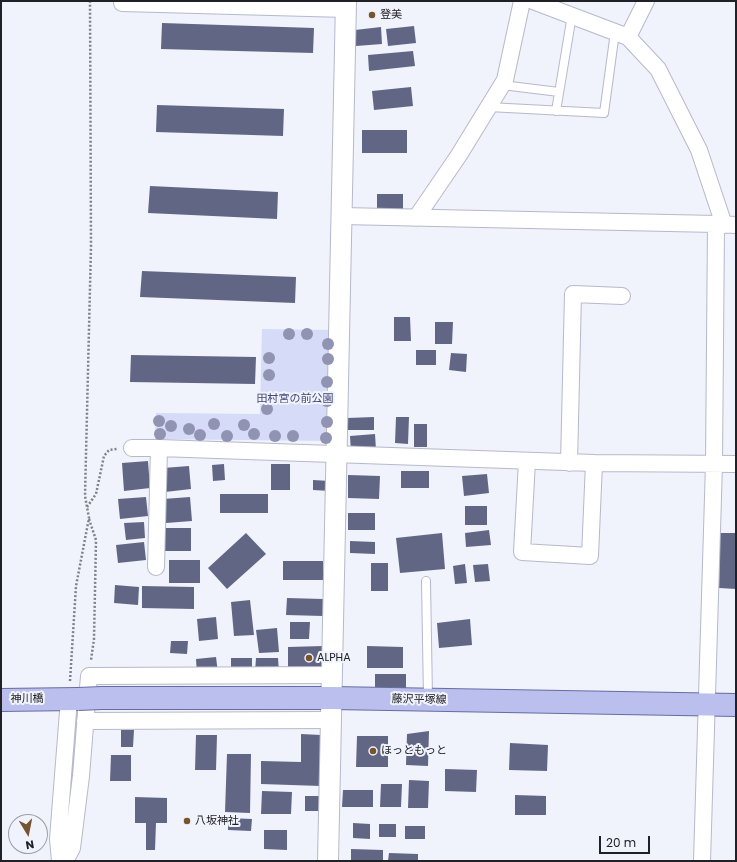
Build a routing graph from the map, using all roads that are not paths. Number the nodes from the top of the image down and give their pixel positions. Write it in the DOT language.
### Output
graph roads {
  1 [pos="522,1"];
  2 [pos="533,1"];
  3 [pos="646,1"];
  4 [pos="122,3"];
  5 [pos="148,3"];
  6 [pos="218,3"];
  7 [pos="346,5"];
  8 [pos="572,16"];
  9 [pos="622,35"];
  10 [pos="502,84"];
  11 [pos="559,92"];
  12 [pos="488,107"];
  13 [pos="556,111"];
  14 [pos="342,216"];
  15 [pos="416,218"];
  16 [pos="725,224"];
  17 [pos="622,296"];
  18 [pos="132,448"];
  19 [pos="159,448"];
  20 [pos="337,453"];
  21 [pos="527,461"];
  22 [pos="569,463"];
  23 [pos="594,463"];
  24 [pos="714,464"];
  25 [pos="736,464"];
  26 [pos="156,567"];
  27 [pos="426,581"];
  28 [pos="332,675"];
  29 [pos="102,698"];
  30 [pos="332,698"];
  31 [pos="67,699"];
  32 [pos="1,700"];
  33 [pos="428,700"];
  34 [pos="707,704"];
  35 [pos="736,705"];
  36 [pos="332,720"];
  37 [pos="85,721"];
  38 [pos="60,861"];
  39 [pos="65,861"];
  40 [pos="328,861"];
  41 [pos="702,861"];
  1 -- 10 [label="street"];
  2 -- 8 [label="street"];
  3 -- 9 [label="street"];
  4 -- 5 [label="street"];
  5 -- 6 [label="street"];
  6 -- 7 [label="street"];
  7 -- 14 [label="street"];
  8 -- 9 [label="street"];
  8 -- 11 [label="lane"];
  9 -- 13 [label="lane"];
  9 -- 16 [label="street"];
  10 -- 11 [label="lane"];
  10 -- 12 [label="street"];
  11 -- 13 [label="lane"];
  12 -- 13 [label="lane"];
  12 -- 15 [label="street"];
  14 -- 15 [label="street"];
  14 -- 20 [label="street"];
  15 -- 16 [label="street"];
  16 -- 24 [label="street"];
  17 -- 22 [label="street"];
  18 -- 19 [label="street"];
  19 -- 20 [label="street"];
  19 -- 26 [label="street"];
  20 -- 21 [label="street"];
  20 -- 28 [label="street"];
  21 -- 22 [label="street"];
  21 -- 23 [label="street"];
  22 -- 23 [label="street"];
  23 -- 24 [label="street"];
  24 -- 25 [label="street"];
  24 -- 34 [label="street"];
  27 -- 33 [label="lane"];
  28 -- 30 [label="street"];
  28 -- 37 [label="street"];
  29 -- 30 [label="main road, 藤沢平塚線"];
  29 -- 31 [label="main road, 神川橋, bridge"];
  30 -- 33 [label="main road, 藤沢平塚線"];
  30 -- 36 [label="street"];
  31 -- 32 [label="main road, 神川橋"];
  31 -- 38 [label="street"];
  33 -- 34 [label="main road, 藤沢平塚線"];
  34 -- 35 [label="main road, 藤沢平塚線"];
  34 -- 41 [label="street"];
  36 -- 37 [label="street"];
  36 -- 40 [label="street"];
  37 -- 39 [label="street"];
}
